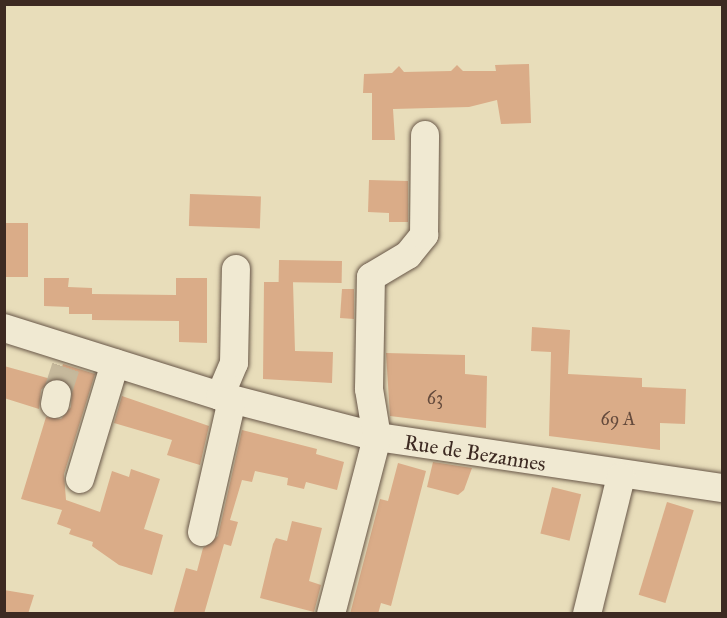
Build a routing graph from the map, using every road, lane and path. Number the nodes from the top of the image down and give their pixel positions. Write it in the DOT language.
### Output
graph roads {
  1 [pos="425,135"];
  2 [pos="236,269"];
  3 [pos="4,328"];
  4 [pos="115,363"];
  5 [pos="226,398"];
  6 [pos="377,437"];
  7 [pos="621,477"];
  8 [pos="81,479"];
  9 [pos="723,488"];
  10 [pos="202,532"];
  11 [pos="331,614"];
  12 [pos="587,614"];
  1 -- 6 [label="street"];
  2 -- 5 [label="street"];
  3 -- 4 [label="street, Rue de Bezannes"];
  4 -- 5 [label="street, Rue de Bezannes"];
  4 -- 8 [label="street"];
  5 -- 6 [label="street, Rue de Bezannes"];
  5 -- 10 [label="street"];
  6 -- 7 [label="street, Rue de Bezannes"];
  6 -- 11 [label="street"];
  7 -- 9 [label="street, Rue de Bezannes"];
  7 -- 12 [label="street"];
}
